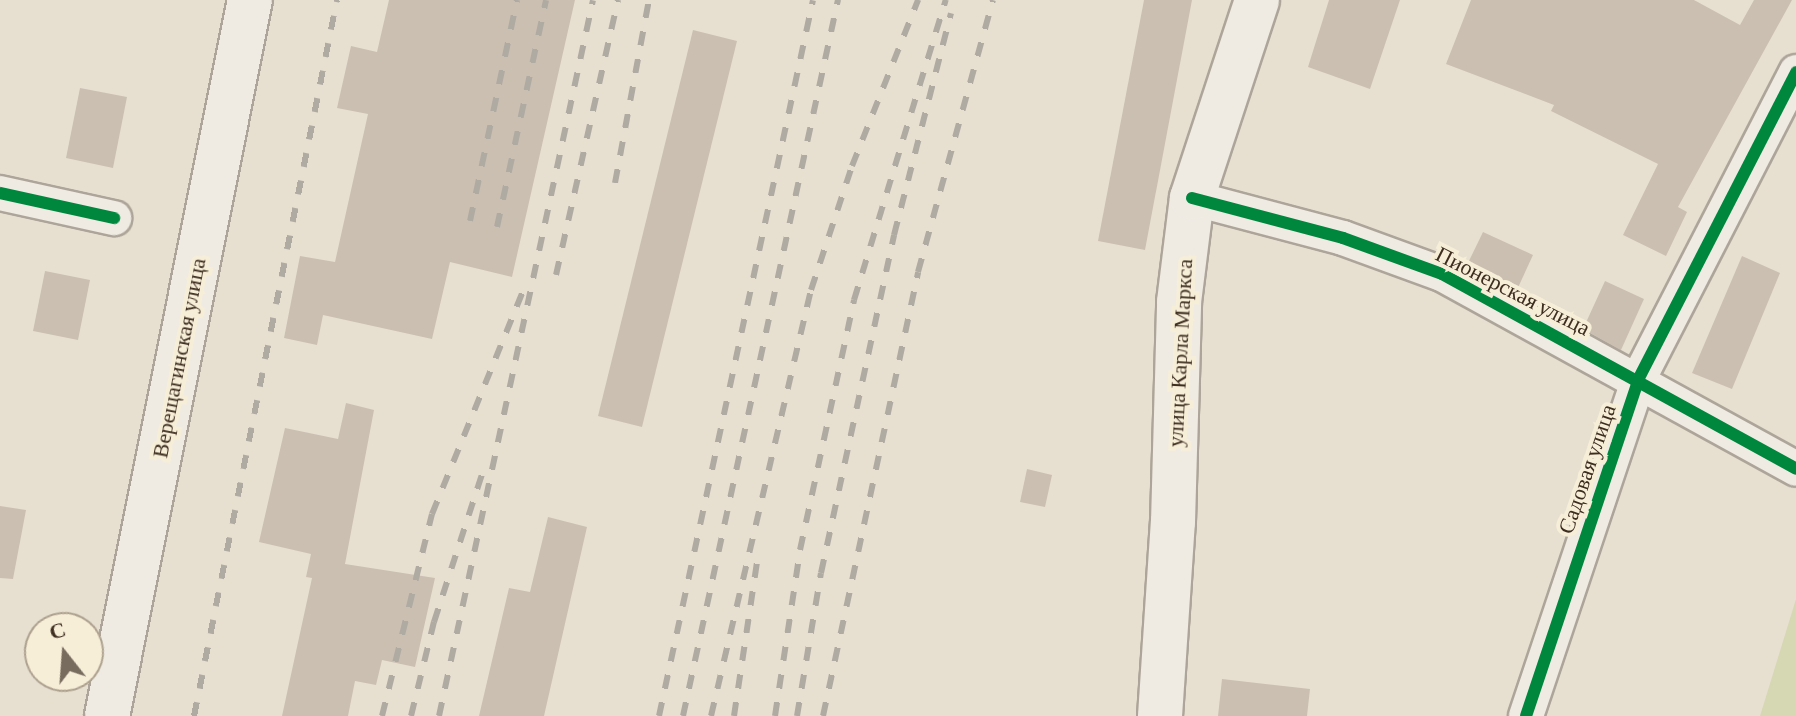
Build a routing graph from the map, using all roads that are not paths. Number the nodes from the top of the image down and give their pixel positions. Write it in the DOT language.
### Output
graph roads {
  1 [pos="250,0"];
  2 [pos="1257,0"];
  3 [pos="1796,72"];
  4 [pos="0,193"];
  5 [pos="1192,198"];
  6 [pos="114,218"];
  7 [pos="1639,378"];
  8 [pos="1796,469"];
  9 [pos="107,716"];
  10 [pos="1160,716"];
  11 [pos="1526,716"];
  1 -- 9 [label="main road, Верещагинская улица"];
  2 -- 5 [label="main road, улица Карла Маркса"];
  3 -- 7 [label="street, Садовая улица"];
  4 -- 6 [label="street"];
  5 -- 7 [label="street, Пионерская улица"];
  5 -- 10 [label="main road, улица Карла Маркса"];
  7 -- 8 [label="street, Пионерская улица"];
  7 -- 11 [label="street, Садовая улица"];
}
